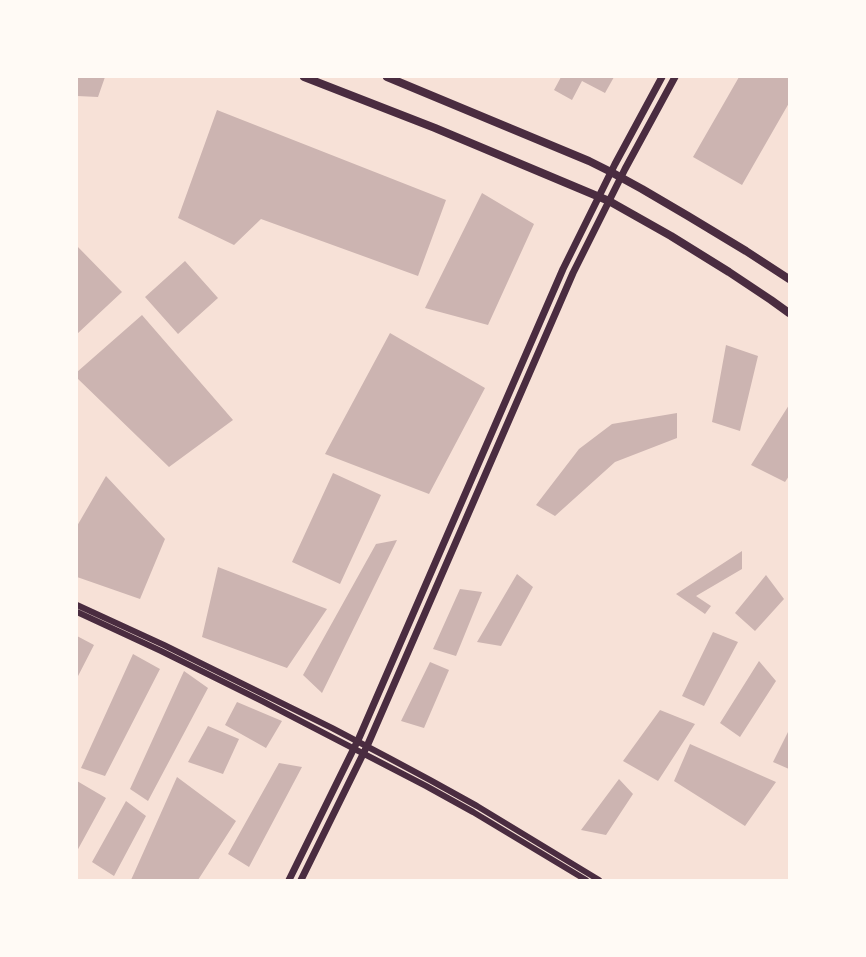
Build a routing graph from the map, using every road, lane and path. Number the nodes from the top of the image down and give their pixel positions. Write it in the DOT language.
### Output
graph roads {
  1 [pos="304,77"];
  2 [pos="387,77"];
  3 [pos="662,77"];
  4 [pos="675,77"];
  5 [pos="611,172"];
  6 [pos="621,177"];
  7 [pos="599,197"];
  8 [pos="609,201"];
  9 [pos="789,279"];
  10 [pos="789,313"];
  11 [pos="77,605"];
  12 [pos="77,612"];
  13 [pos="356,745"];
  14 [pos="365,750"];
  15 [pos="289,880"];
  16 [pos="301,880"];
  17 [pos="586,880"];
  18 [pos="599,880"];
  1 -- 7 [label="main road"];
  2 -- 5 [label="main road"];
  3 -- 5 [label="main road"];
  4 -- 6 [label="main road"];
  5 -- 6 [label="main road"];
  5 -- 7 [label="main road"];
  6 -- 8 [label="main road"];
  6 -- 9 [label="main road"];
  7 -- 8 [label="main road"];
  7 -- 13 [label="main road"];
  8 -- 10 [label="main road"];
  8 -- 14 [label="main road"];
  11 -- 13 [label="street"];
  12 -- 13 [label="street"];
  13 -- 14 [label="street"];
  13 -- 15 [label="main road"];
  14 -- 16 [label="main road"];
  14 -- 17 [label="street"];
  14 -- 18 [label="street"];
}
